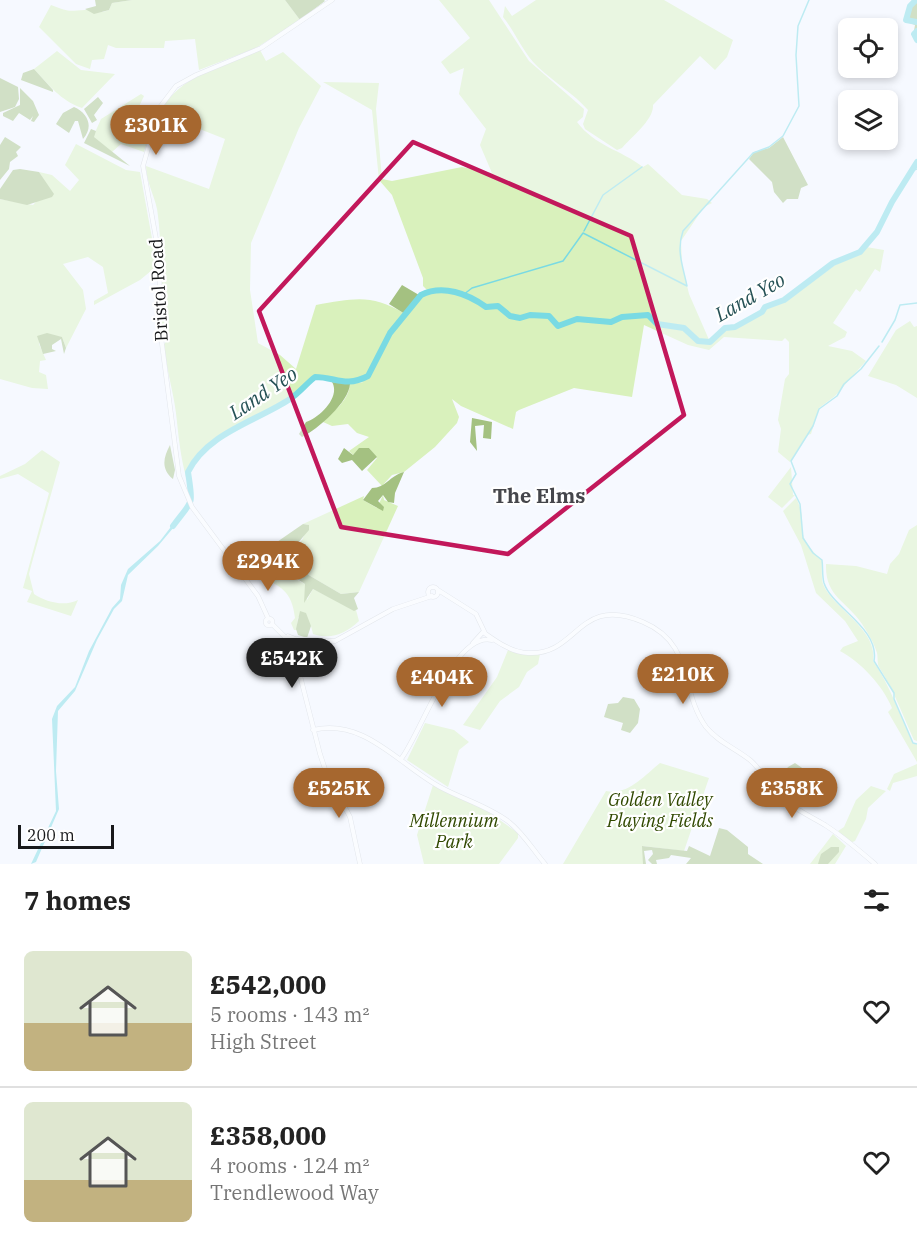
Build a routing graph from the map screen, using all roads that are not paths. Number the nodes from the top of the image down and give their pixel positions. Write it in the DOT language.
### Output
graph roads {
  1 [pos="332,0"];
  2 [pos="438,590"];
  3 [pos="429,591"];
  4 [pos="433,596"];
  5 [pos="414,601"];
  6 [pos="452,601"];
  7 [pos="483,636"];
  8 [pos="295,642"];
  9 [pos="313,728"];
  10 [pos="401,759"];
  11 [pos="360,864"];
  12 [pos="545,864"];
  13 [pos="875,864"];
  1 -- 8 [label="street, Bristol Road"];
  2 -- 3 [label="street"];
  2 -- 4 [label="street"];
  2 -- 6 [label="street"];
  3 -- 4 [label="street"];
  3 -- 5 [label="street"];
  4 -- 5 [label="street"];
  4 -- 6 [label="street"];
  5 -- 8 [label="street"];
  6 -- 7 [label="street"];
  7 -- 10 [label="street"];
  7 -- 13 [label="street"];
  8 -- 9 [label="street"];
  9 -- 10 [label="street"];
  9 -- 11 [label="street"];
  10 -- 12 [label="street"];
}
